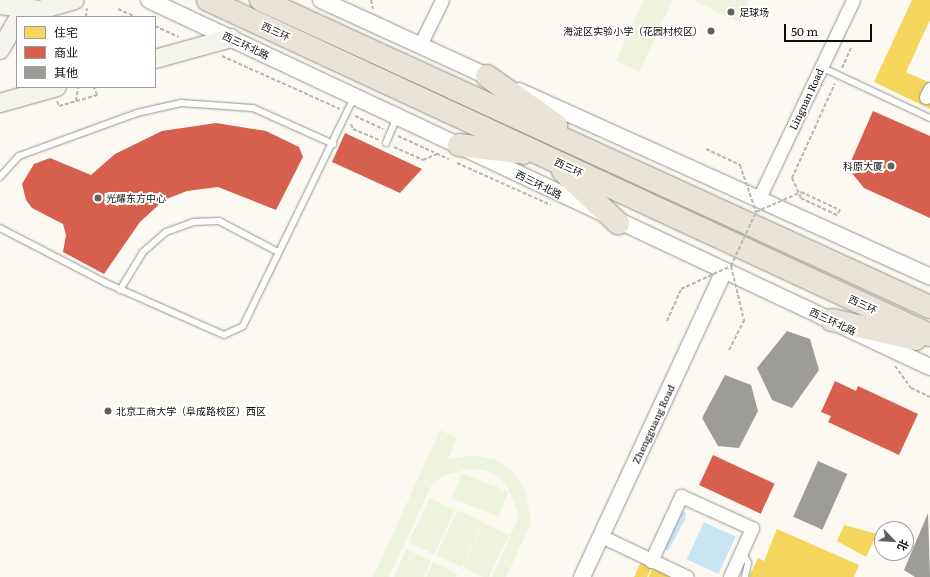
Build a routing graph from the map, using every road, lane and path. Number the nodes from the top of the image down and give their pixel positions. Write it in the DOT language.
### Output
graph roads {
  1 [pos="75,0"];
  2 [pos="149,0"];
  3 [pos="208,0"];
  4 [pos="261,0"];
  5 [pos="321,0"];
  6 [pos="442,0"];
  7 [pos="853,0"];
  8 [pos="0,5"];
  9 [pos="118,9"];
  10 [pos="19,15"];
  11 [pos="134,16"];
  12 [pos="16,21"];
  13 [pos="156,26"];
  14 [pos="231,38"];
  15 [pos="420,45"];
  16 [pos="201,46"];
  17 [pos="851,48"];
  18 [pos="0,50"];
  19 [pos="156,59"];
  20 [pos="821,67"];
  21 [pos="839,75"];
  22 [pos="487,76"];
  23 [pos="53,88"];
  24 [pos="78,88"];
  25 [pos="94,88"];
  26 [pos="355,96"];
  27 [pos="76,101"];
  28 [pos="0,103"];
  29 [pos="58,106"];
  30 [pos="348,113"];
  31 [pos="398,116"];
  32 [pos="930,118"];
  33 [pos="390,133"];
  34 [pos="386,143"];
  35 [pos="332,144"];
  36 [pos="459,145"];
  37 [pos="706,149"];
  38 [pos="547,157"];
  39 [pos="603,158"];
  40 [pos="0,177"];
  41 [pos="758,205"];
  42 [pos="559,209"];
  43 [pos="618,223"];
  44 [pos="0,228"];
  45 [pos="278,252"];
  46 [pos="727,269"];
  47 [pos="930,277"];
  48 [pos="120,290"];
  49 [pos="928,306"];
  50 [pos="832,320"];
  51 [pos="667,321"];
  52 [pos="930,335"];
  53 [pos="930,342"];
  54 [pos="729,350"];
  55 [pos="893,364"];
  56 [pos="930,367"];
  57 [pos="930,396"];
  58 [pos="601,536"];
  59 [pos="742,551"];
  60 [pos="651,561"];
  61 [pos="582,577"];
  62 [pos="687,577"];
  63 [pos="730,577"];
  64 [pos="745,577"];
  1 -- 10 [label="main road"];
  2 -- 14 [label="street, 西三环北路"];
  3 -- 38 [label="highway, 西三环"];
  4 -- 39 [label="highway"];
  5 -- 15 [label="street"];
  6 -- 15 [label="street"];
  7 -- 20 [label="street, Lingnan Road"];
  8 -- 10 [label="main road"];
  9 -- 11 [label="path"];
  12 -- 18 [label="main road"];
  13 -- 16 [label="path"];
  14 -- 16 [label="main road"];
  14 -- 26 [label="street, 西三环北路"];
  15 -- 22 [label="street"];
  16 -- 19 [label="main road"];
  16 -- 30 [label="path"];
  17 -- 21 [label="path"];
  20 -- 21 [label="lane"];
  20 -- 41 [label="street, Lingnan Road"];
  21 -- 32 [label="lane"];
  21 -- 41 [label="path, bridge"];
  22 -- 39 [label="highway"];
  22 -- 41 [label="street"];
  23 -- 28 [label="main road"];
  24 -- 27 [label="path"];
  25 -- 27 [label="path"];
  26 -- 30 [label="lane"];
  26 -- 31 [label="street, 西三环北路"];
  27 -- 29 [label="path"];
  30 -- 33 [label="path"];
  30 -- 35 [label="lane"];
  31 -- 33 [label="lane"];
  31 -- 36 [label="street, 西三环北路"];
  33 -- 34 [label="lane"];
  33 -- 42 [label="path"];
  35 -- 40 [label="lane"];
  35 -- 45 [label="lane"];
  36 -- 38 [label="highway"];
  36 -- 43 [label="street, 西三环北路"];
  37 -- 41 [label="path, bridge"];
  38 -- 43 [label="highway"];
  38 -- 52 [label="highway, 西三环"];
  39 -- 49 [label="highway"];
  41 -- 46 [label="path, bridge"];
  41 -- 47 [label="street"];
  43 -- 46 [label="street, 西三环北路"];
  44 -- 48 [label="lane"];
  45 -- 48 [label="lane"];
  45 -- 48 [label="lane"];
  46 -- 50 [label="street, 西三环北路"];
  46 -- 51 [label="path, bridge"];
  46 -- 54 [label="path, bridge"];
  46 -- 58 [label="street, Zhengguang Road"];
  50 -- 53 [label="highway"];
  50 -- 56 [label="street, 西三环北路"];
  55 -- 57 [label="path"];
  58 -- 60 [label="street"];
  58 -- 61 [label="street, Zhengguang Road"];
  59 -- 60 [label="street"];
  59 -- 63 [label="street"];
  59 -- 64 [label="lane"];
  60 -- 62 [label="street"];
}
